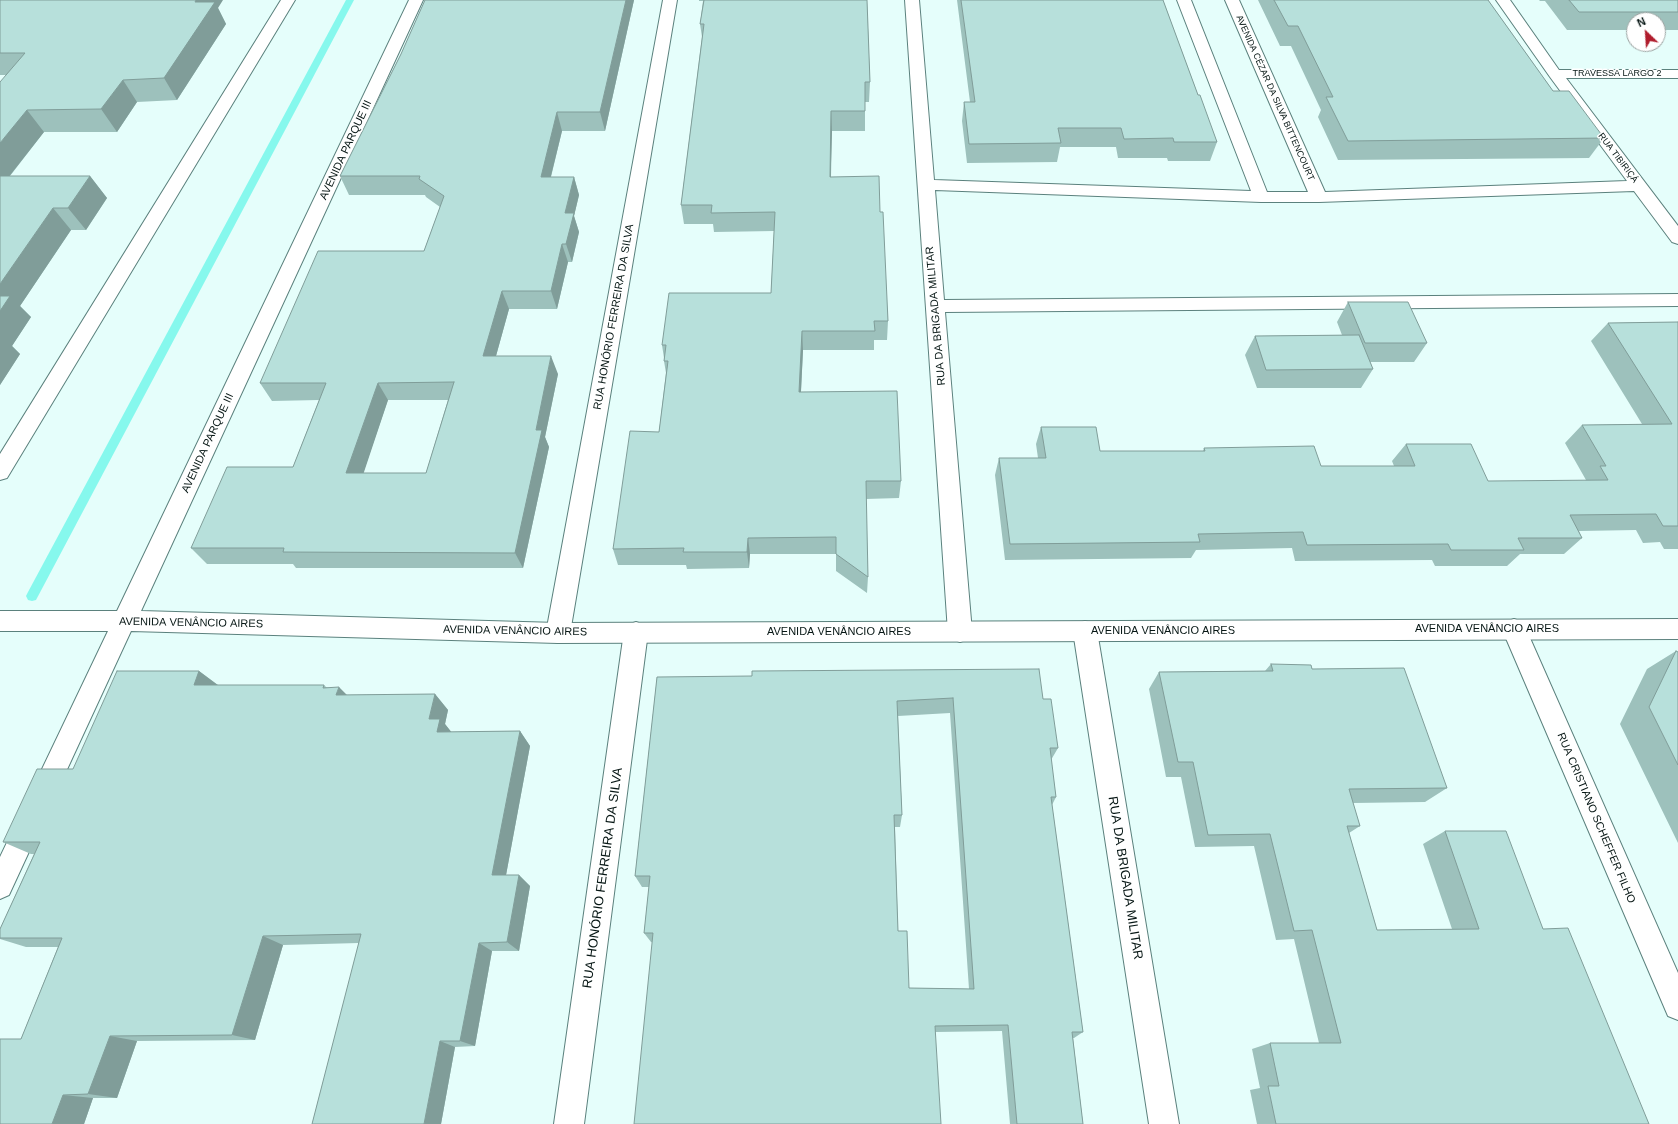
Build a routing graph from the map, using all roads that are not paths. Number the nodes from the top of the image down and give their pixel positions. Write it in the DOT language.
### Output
graph roads {
  1 [pos="288,0"];
  2 [pos="416,0"];
  3 [pos="670,0"];
  4 [pos="912,0"];
  5 [pos="1184,0"];
  6 [pos="1232,0"];
  7 [pos="1503,0"];
  8 [pos="1555,74"];
  9 [pos="1678,74"];
  10 [pos="925,185"];
  11 [pos="1639,186"];
  12 [pos="1260,197"];
  13 [pos="1319,197"];
  14 [pos="1678,238"];
  15 [pos="1678,300"];
  16 [pos="935,306"];
  17 [pos="0,472"];
  18 [pos="0,620"];
  19 [pos="123,621"];
  20 [pos="1514,629"];
  21 [pos="1678,629"];
  22 [pos="1085,631"];
  23 [pos="636,632"];
  24 [pos="960,632"];
  25 [pos="558,633"];
  26 [pos="0,886"];
  27 [pos="1678,1006"];
  28 [pos="569,1124"];
  29 [pos="1164,1124"];
  1 -- 17 [label="street"];
  2 -- 19 [label="street, AVENIDA PARQUE III"];
  3 -- 25 [label="street, RUA HONÓRIO FERREIRA DA SILVA"];
  4 -- 10 [label="street, RUA DA BRIGADA MILITAR"];
  5 -- 12 [label="street"];
  6 -- 13 [label="street, AVENIDA CÉZAR DA SILVA BITTENCOURT"];
  7 -- 8 [label="street, RUA TIBIRIÇÁ"];
  8 -- 9 [label="street, TRAVESSA LARGO 2"];
  8 -- 11 [label="street, RUA TIBIRIÇÁ"];
  10 -- 12 [label="street"];
  10 -- 16 [label="street, RUA DA BRIGADA MILITAR"];
  11 -- 13 [label="street"];
  11 -- 14 [label="street, RUA TIBIRIÇÁ"];
  12 -- 13 [label="street"];
  15 -- 16 [label="street"];
  16 -- 24 [label="street, RUA DA BRIGADA MILITAR"];
  18 -- 19 [label="street, AVENIDA VENÂNCIO AIRES"];
  19 -- 25 [label="street, AVENIDA VENÂNCIO AIRES"];
  19 -- 26 [label="street, AVENIDA PARQUE III"];
  20 -- 21 [label="street, AVENIDA VENÂNCIO AIRES"];
  20 -- 22 [label="street, AVENIDA VENÂNCIO AIRES"];
  20 -- 27 [label="street, RUA CRISTIANO SCHEFFER FILHO"];
  22 -- 24 [label="street, AVENIDA VENÂNCIO AIRES"];
  22 -- 29 [label="street, RUA DA BRIGADA MILITAR"];
  23 -- 24 [label="street, AVENIDA VENÂNCIO AIRES"];
  23 -- 25 [label="street, AVENIDA VENÂNCIO AIRES"];
  23 -- 28 [label="street, RUA HONÓRIO FERREIRA DA SILVA"];
}
